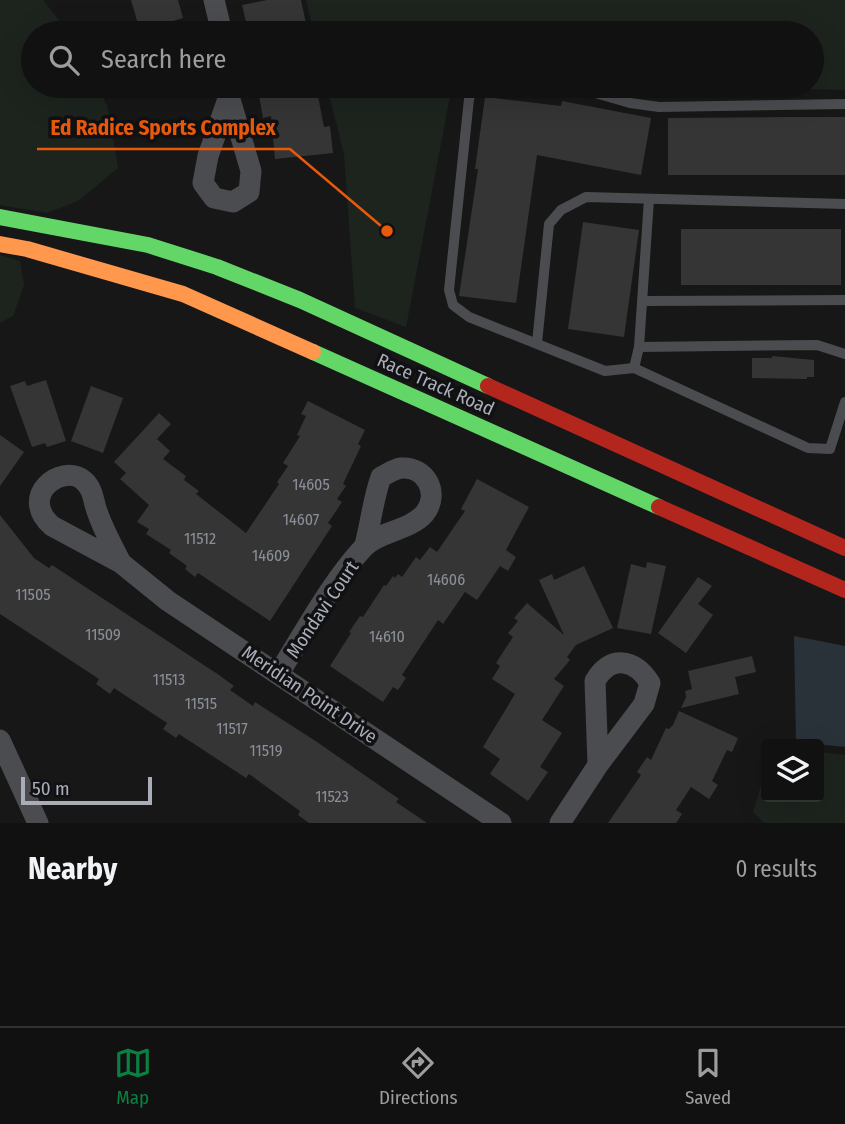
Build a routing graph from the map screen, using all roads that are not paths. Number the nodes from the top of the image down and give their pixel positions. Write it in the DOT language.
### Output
graph roads {
  1 [pos="214,0"];
  2 [pos="219,21"];
  3 [pos="469,98"];
  4 [pos="612,98"];
  5 [pos="845,104"];
  6 [pos="649,200"];
  7 [pos="845,204"];
  8 [pos="0,217"];
  9 [pos="0,244"];
  10 [pos="845,300"];
  11 [pos="642,301"];
  12 [pos="537,343"];
  13 [pos="639,347"];
  14 [pos="845,354"];
  15 [pos="375,358"];
  16 [pos="634,368"];
  17 [pos="845,402"];
  18 [pos="543,454"];
  19 [pos="365,545"];
  20 [pos="845,548"];
  21 [pos="121,563"];
  22 [pos="845,574"];
  23 [pos="845,590"];
  24 [pos="279,673"];
  25 [pos="0,740"];
  26 [pos="598,765"];
  27 [pos="38,823"];
  28 [pos="501,823"];
  29 [pos="560,823"];
  1 -- 2 [label="street"];
  3 -- 12 [label="lane"];
  4 -- 5 [label="lane"];
  6 -- 7 [label="lane"];
  6 -- 11 [label="lane"];
  6 -- 12 [label="lane"];
  8 -- 15 [label="main road, Race Track Road"];
  9 -- 15 [label="main road, Race Track Road"];
  10 -- 11 [label="lane"];
  11 -- 13 [label="lane"];
  12 -- 16 [label="lane"];
  13 -- 14 [label="lane"];
  13 -- 16 [label="lane"];
  15 -- 18 [label="main road, Race Track Road"];
  15 -- 20 [label="main road, Race Track Road"];
  16 -- 17 [label="lane"];
  18 -- 22 [label="main road"];
  18 -- 23 [label="main road, Race Track Road"];
  19 -- 24 [label="street, Mondavi Court"];
  21 -- 24 [label="street, Meridian Point Drive"];
  24 -- 28 [label="street, Meridian Point Drive"];
  25 -- 27 [label="street"];
  26 -- 29 [label="street"];
}
